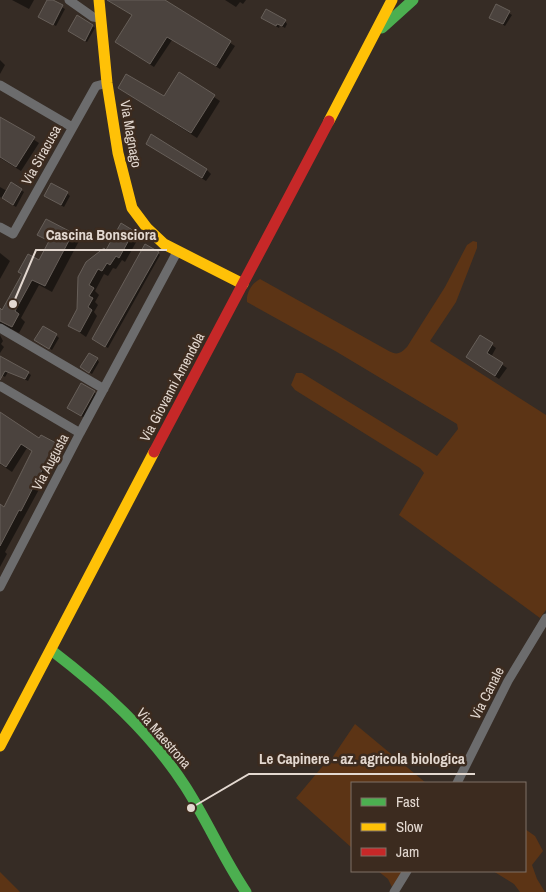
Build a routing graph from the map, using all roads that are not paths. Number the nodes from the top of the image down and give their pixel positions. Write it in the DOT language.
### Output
graph roads {
  1 [pos="392,0"];
  2 [pos="413,0"];
  3 [pos="73,2"];
  4 [pos="99,2"];
  5 [pos="101,18"];
  6 [pos="372,42"];
  7 [pos="107,83"];
  8 [pos="0,85"];
  9 [pos="72,127"];
  10 [pos="0,227"];
  11 [pos="177,252"];
  12 [pos="243,284"];
  13 [pos="0,328"];
  14 [pos="0,386"];
  15 [pos="104,388"];
  16 [pos="80,433"];
  17 [pos="0,587"];
  18 [pos="546,618"];
  19 [pos="51,650"];
  20 [pos="0,746"];
  21 [pos="457,782"];
  22 [pos="406,872"];
  23 [pos="246,892"];
  24 [pos="394,892"];
  1 -- 6 [label="main road, Via Giovanni Amendola"];
  2 -- 6 [label="main road, Via Giovanni Amendola"];
  3 -- 4 [label="street"];
  3 -- 5 [label="street"];
  4 -- 5 [label="main road, Via Magnago"];
  5 -- 7 [label="main road, Via Magnago"];
  6 -- 12 [label="main road, Via Giovanni Amendola"];
  7 -- 9 [label="street, Via Siracusa"];
  7 -- 11 [label="main road, Via Magnago"];
  8 -- 9 [label="street"];
  9 -- 10 [label="street, Via Siracusa"];
  11 -- 12 [label="main road, Via Magnago"];
  11 -- 15 [label="street"];
  12 -- 19 [label="main road, Via Giovanni Amendola"];
  13 -- 15 [label="street"];
  14 -- 16 [label="street, Via Augusta"];
  15 -- 16 [label="street"];
  16 -- 17 [label="street, Via Augusta"];
  18 -- 21 [label="street, Via Canale"];
  19 -- 20 [label="main road, Via Giovanni Amendola"];
  19 -- 23 [label="main road, Via Maestrona"];
  22 -- 24 [label="street"];
}
